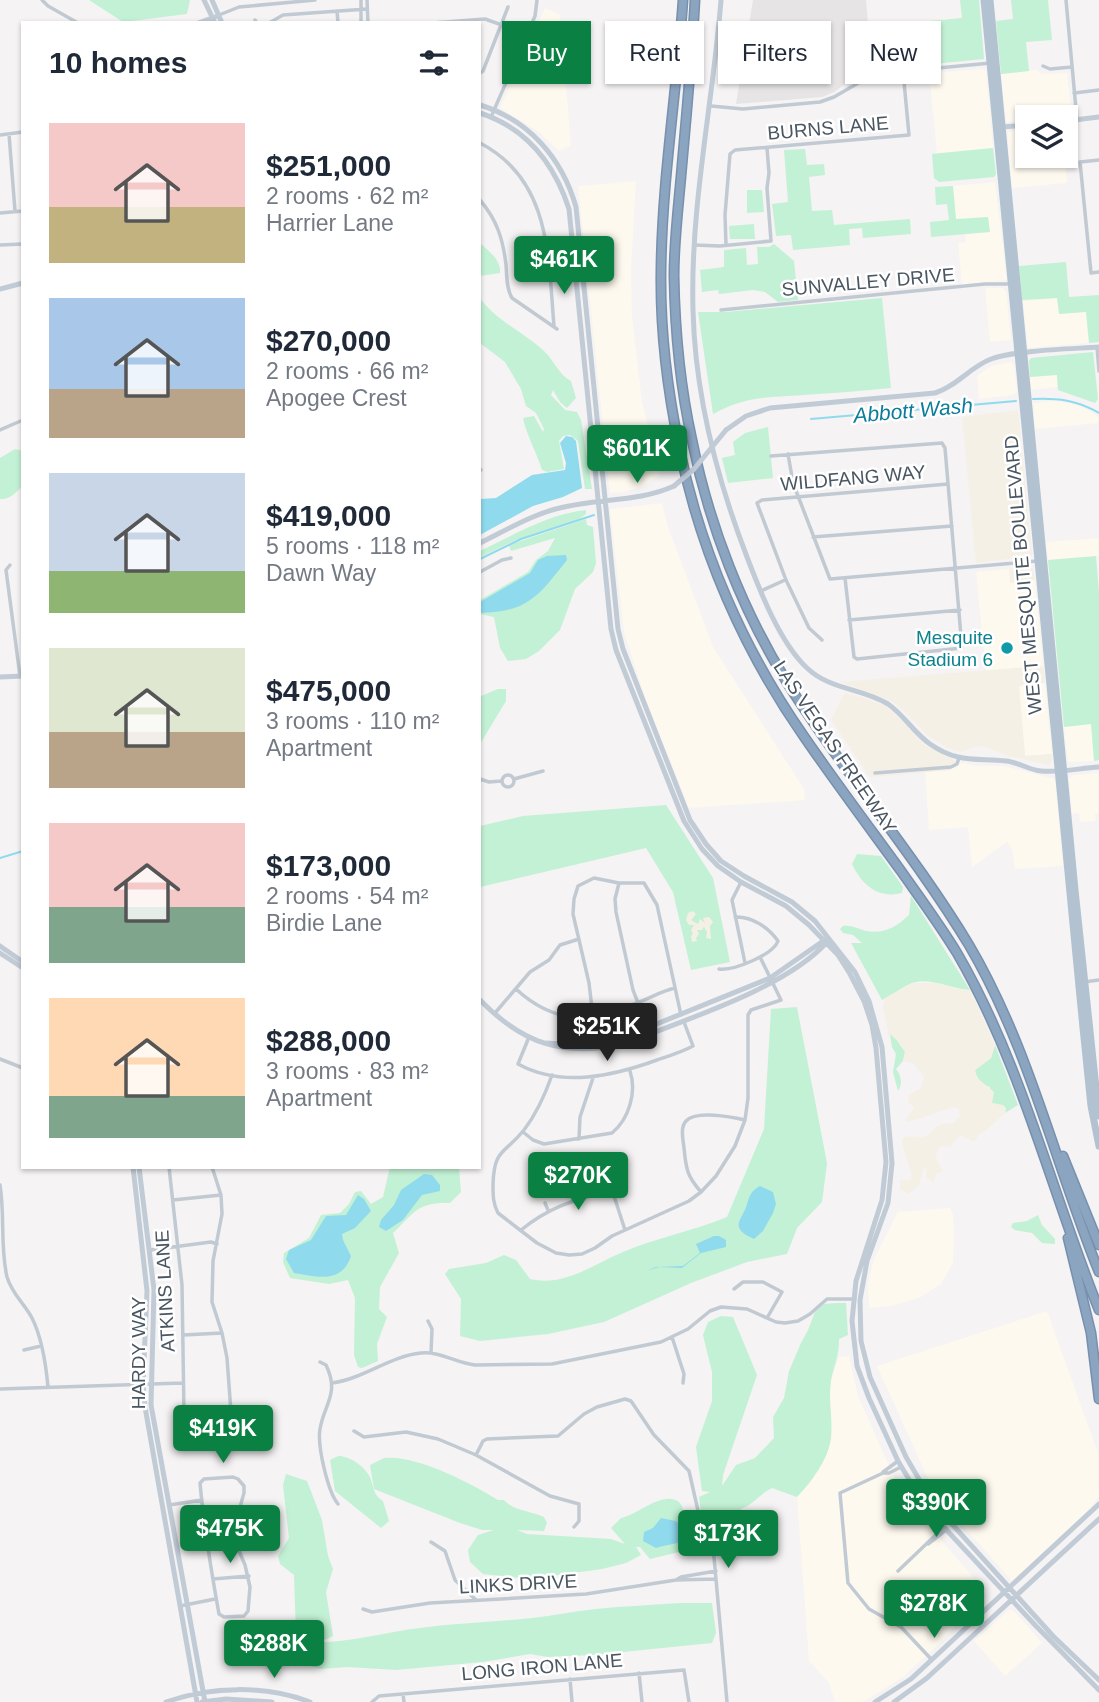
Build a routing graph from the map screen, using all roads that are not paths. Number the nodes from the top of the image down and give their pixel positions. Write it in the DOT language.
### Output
graph roads {
  1 [pos="42,0"];
  2 [pos="204,0"];
  3 [pos="212,0"];
  4 [pos="315,0"];
  5 [pos="361,0"];
  6 [pos="366,0"];
  7 [pos="537,0"];
  8 [pos="683,0"];
  9 [pos="695,0"];
  10 [pos="721,0"];
  11 [pos="984,0"];
  12 [pos="990,0"];
  13 [pos="1066,0"];
  14 [pos="277,2"];
  15 [pos="508,7"];
  16 [pos="360,9"];
  17 [pos="367,9"];
  18 [pos="337,11"];
  19 [pos="215,19"];
  20 [pos="74,21"];
  21 [pos="272,21"];
  22 [pos="338,21"];
  23 [pos="361,21"];
  24 [pos="368,21"];
  25 [pos="458,21"];
  26 [pos="503,21"];
  27 [pos="533,21"];
  28 [pos="502,24"];
  29 [pos="993,63"];
  30 [pos="1043,66"];
  31 [pos="1072,67"];
  32 [pos="941,68"];
  33 [pos="481,72"];
  34 [pos="505,84"];
  35 [pos="857,84"];
  36 [pos="904,84"];
  37 [pos="1099,90"];
  38 [pos="1074,93"];
  39 [pos="481,105"];
  40 [pos="1075,105"];
  41 [pos="710,106"];
  42 [pos="494,110"];
  43 [pos="481,113"];
  44 [pos="491,117"];
  45 [pos="1099,117"];
  46 [pos="1078,120"];
  47 [pos="1015,126"];
  48 [pos="999,127"];
  49 [pos="21,132"];
  50 [pos="9,134"];
  51 [pos="0,135"];
  52 [pos="481,144"];
  53 [pos="766,148"];
  54 [pos="1099,160"];
  55 [pos="481,201"];
  56 [pos="15,211"];
  57 [pos="21,211"];
  58 [pos="0,213"];
  59 [pos="21,244"];
  60 [pos="0,245"];
  61 [pos="694,245"];
  62 [pos="726,245"];
  63 [pos="1099,272"];
  64 [pos="21,284"];
  65 [pos="1014,284"];
  66 [pos="0,289"];
  67 [pos="578,301"];
  68 [pos="721,310"];
  69 [pos="589,331"];
  70 [pos="1098,347"];
  71 [pos="1020,354"];
  72 [pos="1099,371"];
  73 [pos="21,421"];
  74 [pos="0,430"];
  75 [pos="788,454"];
  76 [pos="771,456"];
  77 [pos="948,484"];
  78 [pos="798,496"];
  79 [pos="605,501"];
  80 [pos="597,502"];
  81 [pos="952,526"];
  82 [pos="813,537"];
  83 [pos="481,543"];
  84 [pos="511,558"];
  85 [pos="1041,561"];
  86 [pos="10,565"];
  87 [pos="956,568"];
  88 [pos="481,571"];
  89 [pos="845,578"];
  90 [pos="786,580"];
  91 [pos="761,591"];
  92 [pos="960,610"];
  93 [pos="849,620"];
  94 [pos="822,640"];
  95 [pos="21,676"];
  96 [pos="0,677"];
  97 [pos="959,758"];
  98 [pos="1099,767"];
  99 [pos="1061,770"];
  100 [pos="542,771"];
  101 [pos="875,773"];
  102 [pos="481,779"];
  103 [pos="514,779"];
  104 [pos="501,781"];
  105 [pos="619,883"];
  106 [pos="741,883"];
  107 [pos="735,917"];
  108 [pos="580,939"];
  109 [pos="826,940"];
  110 [pos="0,946"];
  111 [pos="0,953"];
  112 [pos="760,957"];
  113 [pos="21,961"];
  114 [pos="745,963"];
  115 [pos="21,967"];
  116 [pos="719,969"];
  117 [pos="771,980"];
  118 [pos="1099,980"];
  119 [pos="1081,982"];
  120 [pos="675,988"];
  121 [pos="516,989"];
  122 [pos="481,1001"];
  123 [pos="638,1003"];
  124 [pos="494,1014"];
  125 [pos="593,1017"];
  126 [pos="682,1017"];
  127 [pos="1086,1030"];
  128 [pos="529,1037"];
  129 [pos="0,1059"];
  130 [pos="21,1067"];
  131 [pos="630,1070"];
  132 [pos="552,1075"];
  133 [pos="593,1078"];
  134 [pos="1034,1088"];
  135 [pos="1099,1116"];
  136 [pos="745,1120"];
  137 [pos="523,1132"];
  138 [pos="579,1139"];
  139 [pos="1099,1146"];
  140 [pos="133,1169"];
  141 [pos="139,1169"];
  142 [pos="169,1169"];
  143 [pos="213,1169"];
  144 [pos="1053,1181"];
  145 [pos="0,1185"];
  146 [pos="701,1192"];
  147 [pos="221,1195"];
  148 [pos="173,1200"];
  149 [pos="545,1203"];
  150 [pos="548,1210"];
  151 [pos="521,1230"];
  152 [pos="625,1230"];
  153 [pos="217,1244"];
  154 [pos="1099,1245"];
  155 [pos="179,1247"];
  156 [pos="147,1251"];
  157 [pos="1099,1272"];
  158 [pos="3,1274"];
  159 [pos="734,1289"];
  160 [pos="853,1299"];
  161 [pos="860,1300"];
  162 [pos="1099,1310"];
  163 [pos="767,1318"];
  164 [pos="428,1321"];
  165 [pos="222,1333"];
  166 [pos="183,1335"];
  167 [pos="672,1337"];
  168 [pos="41,1346"];
  169 [pos="24,1350"];
  170 [pos="431,1353"];
  171 [pos="320,1362"];
  172 [pos="182,1383"];
  173 [pos="331,1383"];
  174 [pos="683,1383"];
  175 [pos="151,1384"];
  176 [pos="143,1385"];
  177 [pos="48,1387"];
  178 [pos="0,1390"];
  179 [pos="1099,1399"];
  180 [pos="251,1407"];
  181 [pos="231,1413"];
  182 [pos="354,1431"];
  183 [pos="476,1455"];
  184 [pos="908,1461"];
  185 [pos="900,1464"];
  186 [pos="202,1500"];
  187 [pos="338,1504"];
  188 [pos="1099,1504"];
  189 [pos="165,1505"];
  190 [pos="1099,1519"];
  191 [pos="238,1521"];
  192 [pos="204,1524"];
  193 [pos="575,1527"];
  194 [pos="945,1528"];
  195 [pos="431,1542"];
  196 [pos="716,1571"];
  197 [pos="898,1571"];
  198 [pos="704,1572"];
  199 [pos="249,1576"];
  200 [pos="213,1579"];
  201 [pos="716,1579"];
  202 [pos="676,1580"];
  203 [pos="705,1580"];
  204 [pos="1008,1591"];
  205 [pos="1014,1598"];
  206 [pos="216,1599"];
  207 [pos="476,1600"];
  208 [pos="187,1604"];
  209 [pos="180,1605"];
  210 [pos="363,1609"];
  211 [pos="1046,1636"];
  212 [pos="1060,1642"];
  213 [pos="932,1660"];
  214 [pos="639,1673"];
  215 [pos="570,1679"];
  216 [pos="1099,1680"];
  217 [pos="1099,1690"];
  218 [pos="204,1693"];
  219 [pos="196,1694"];
  220 [pos="402,1694"];
  221 [pos="166,1702"];
  222 [pos="198,1702"];
  223 [pos="205,1702"];
  224 [pos="272,1702"];
  225 [pos="310,1702"];
  226 [pos="372,1702"];
  227 [pos="404,1702"];
  228 [pos="572,1702"];
  229 [pos="642,1702"];
  230 [pos="689,1702"];
  231 [pos="727,1702"];
  232 [pos="875,1702"];
  233 [pos="894,1702"];
  1 -- 20 [label="street"];
  2 -- 19 [label="main road"];
  3 -- 19 [label="main road"];
  4 -- 14 [label="street"];
  5 -- 16 [label="street"];
  6 -- 17 [label="street"];
  7 -- 27 [label="street"];
  8 -- 144 [label="highway, LAS VEGAS FREEWAY"];
  9 -- 134 [label="highway, LAS VEGAS FREEWAY"];
  10 -- 41 [label="main road"];
  11 -- 29 [label="main road, WEST MESQUITE BOULEVARD"];
  12 -- 29 [label="main road, WEST MESQUITE BOULEVARD"];
  13 -- 31 [label="street"];
  14 -- 19 [label="street"];
  15 -- 26 [label="street"];
  16 -- 17 [label="street"];
  16 -- 18 [label="street"];
  16 -- 23 [label="street"];
  17 -- 24 [label="street"];
  18 -- 21 [label="street"];
  18 -- 22 [label="street"];
  25 -- 28 [label="street"];
  28 -- 33 [label="street"];
  29 -- 32 [label="street"];
  29 -- 48 [label="main road, WEST MESQUITE BOULEVARD"];
  30 -- 31 [label="street"];
  31 -- 38 [label="street"];
  34 -- 42 [label="street"];
  35 -- 41 [label="street"];
  36 -- 53 [label="street, BURNS LANE"];
  37 -- 38 [label="street"];
  38 -- 40 [label="street"];
  39 -- 42 [label="main road"];
  41 -- 61 [label="main road"];
  42 -- 44 [label="street"];
  42 -- 69 [label="main road"];
  43 -- 44 [label="main road"];
  44 -- 67 [label="main road"];
  45 -- 46 [label="main road"];
  47 -- 48 [label="main road"];
  48 -- 65 [label="main road, WEST MESQUITE BOULEVARD"];
  49 -- 50 [label="street"];
  50 -- 51 [label="street"];
  50 -- 56 [label="street"];
  52 -- 55 [label="street"];
  53 -- 62 [label="street, BURNS LANE"];
  53 -- 62 [label="street"];
  54 -- 63 [label="street"];
  56 -- 57 [label="street"];
  56 -- 58 [label="street"];
  59 -- 60 [label="street"];
  61 -- 62 [label="street"];
  61 -- 91 [label="main road"];
  64 -- 66 [label="main road"];
  65 -- 68 [label="street, SUNVALLEY DRIVE"];
  65 -- 71 [label="main road, WEST MESQUITE BOULEVARD"];
  67 -- 69 [label="main road"];
  67 -- 80 [label="main road"];
  69 -- 79 [label="main road"];
  70 -- 71 [label="main road"];
  70 -- 72 [label="street"];
  71 -- 79 [label="main road, bridge"];
  71 -- 85 [label="main road, WEST MESQUITE BOULEVARD"];
  73 -- 74 [label="street"];
  75 -- 76 [label="street"];
  75 -- 77 [label="street"];
  75 -- 78 [label="street"];
  77 -- 78 [label="street, WILDFANG WAY"];
  77 -- 81 [label="street"];
  78 -- 82 [label="street"];
  78 -- 90 [label="street, WILDFANG WAY"];
  79 -- 80 [label="main road"];
  79 -- 109 [label="main road"];
  80 -- 83 [label="main road"];
  80 -- 106 [label="main road"];
  81 -- 82 [label="street"];
  81 -- 87 [label="street"];
  82 -- 89 [label="street"];
  84 -- 88 [label="street"];
  85 -- 87 [label="street"];
  85 -- 99 [label="main road, WEST MESQUITE BOULEVARD"];
  86 -- 95 [label="street"];
  87 -- 89 [label="street"];
  87 -- 92 [label="street"];
  89 -- 93 [label="street"];
  90 -- 91 [label="street"];
  90 -- 94 [label="street"];
  91 -- 97 [label="main road"];
  92 -- 93 [label="street"];
  92 -- 93 [label="street"];
  95 -- 96 [label="main road"];
  97 -- 99 [label="main road"];
  97 -- 101 [label="street"];
  98 -- 99 [label="main road"];
  99 -- 119 [label="main road, WEST MESQUITE BOULEVARD"];
  100 -- 103 [label="street"];
  102 -- 104 [label="street"];
  103 -- 104 [label="street"];
  103 -- 104 [label="street"];
  105 -- 108 [label="street"];
  105 -- 120 [label="street"];
  105 -- 123 [label="street"];
  106 -- 107 [label="street"];
  106 -- 109 [label="main road"];
  107 -- 112 [label="street"];
  107 -- 114 [label="street"];
  108 -- 121 [label="street"];
  108 -- 125 [label="street"];
  109 -- 117 [label="main road"];
  109 -- 160 [label="main road"];
  109 -- 161 [label="main road"];
  110 -- 113 [label="main road"];
  111 -- 115 [label="main road"];
  112 -- 114 [label="street"];
  112 -- 117 [label="street"];
  114 -- 116 [label="street"];
  117 -- 126 [label="main road"];
  117 -- 136 [label="street"];
  118 -- 119 [label="street"];
  119 -- 127 [label="main road, WEST MESQUITE BOULEVARD"];
  120 -- 123 [label="street"];
  120 -- 126 [label="street"];
  121 -- 124 [label="street"];
  121 -- 125 [label="street"];
  122 -- 124 [label="main road"];
  123 -- 125 [label="street"];
  124 -- 128 [label="main road"];
  126 -- 128 [label="main road"];
  126 -- 131 [label="street"];
  127 -- 135 [label="main road, WEST MESQUITE BOULEVARD"];
  127 -- 139 [label="main road, WEST MESQUITE BOULEVARD"];
  128 -- 132 [label="street"];
  129 -- 130 [label="street"];
  131 -- 133 [label="street"];
  131 -- 138 [label="street"];
  132 -- 133 [label="street"];
  132 -- 137 [label="street"];
  133 -- 138 [label="street"];
  134 -- 154 [label="highway"];
  134 -- 157 [label="highway, LAS VEGAS FREEWAY"];
  136 -- 146 [label="street"];
  136 -- 146 [label="street"];
  137 -- 138 [label="street"];
  137 -- 151 [label="street"];
  140 -- 156 [label="main road, HARDY WAY"];
  141 -- 156 [label="main road, HARDY WAY"];
  142 -- 148 [label="street, ATKINS LANE"];
  143 -- 147 [label="street"];
  144 -- 162 [label="highway, LAS VEGAS FREEWAY"];
  144 -- 179 [label="highway"];
  145 -- 158 [label="street"];
  146 -- 152 [label="street"];
  147 -- 148 [label="street"];
  147 -- 153 [label="street"];
  148 -- 155 [label="street, ATKINS LANE"];
  149 -- 150 [label="street"];
  150 -- 151 [label="street"];
  150 -- 152 [label="street"];
  151 -- 152 [label="street"];
  153 -- 155 [label="street"];
  153 -- 165 [label="street"];
  155 -- 156 [label="street"];
  155 -- 166 [label="street, ATKINS LANE"];
  156 -- 175 [label="main road, HARDY WAY"];
  156 -- 176 [label="main road, HARDY WAY"];
  158 -- 168 [label="street"];
  159 -- 163 [label="street"];
  160 -- 161 [label="street"];
  160 -- 163 [label="street"];
  160 -- 185 [label="main road"];
  161 -- 184 [label="main road"];
  163 -- 167 [label="street"];
  164 -- 170 [label="street"];
  165 -- 166 [label="street"];
  165 -- 181 [label="street"];
  166 -- 172 [label="street, ATKINS LANE"];
  167 -- 170 [label="street"];
  167 -- 174 [label="street"];
  168 -- 169 [label="street"];
  168 -- 177 [label="street"];
  170 -- 173 [label="street"];
  171 -- 173 [label="street"];
  172 -- 175 [label="street"];
  172 -- 181 [label="street, ATKINS LANE"];
  173 -- 187 [label="street"];
  175 -- 176 [label="street"];
  175 -- 189 [label="main road, HARDY WAY"];
  176 -- 177 [label="street"];
  176 -- 189 [label="main road, HARDY WAY"];
  177 -- 178 [label="street"];
  180 -- 181 [label="street"];
  182 -- 183 [label="street"];
  183 -- 193 [label="street"];
  183 -- 196 [label="street"];
  184 -- 185 [label="main road"];
  184 -- 204 [label="main road"];
  185 -- 194 [label="main road"];
  185 -- 213 [label="street"];
  186 -- 189 [label="street"];
  186 -- 191 [label="street"];
  186 -- 192 [label="street"];
  188 -- 204 [label="main road"];
  189 -- 208 [label="main road, HARDY WAY"];
  189 -- 209 [label="main road, HARDY WAY"];
  190 -- 205 [label="main road"];
  191 -- 192 [label="street"];
  191 -- 199 [label="street"];
  192 -- 200 [label="street"];
  194 -- 197 [label="street"];
  194 -- 204 [label="main road"];
  195 -- 207 [label="street"];
  196 -- 198 [label="street, LINKS DRIVE"];
  196 -- 201 [label="street"];
  198 -- 202 [label="street, LINKS DRIVE"];
  198 -- 203 [label="street"];
  199 -- 200 [label="street"];
  199 -- 206 [label="street"];
  200 -- 206 [label="street"];
  201 -- 203 [label="street, LINKS DRIVE"];
  201 -- 231 [label="street"];
  202 -- 203 [label="street, LINKS DRIVE"];
  202 -- 207 [label="street, LINKS DRIVE"];
  204 -- 205 [label="main road"];
  204 -- 213 [label="main road"];
  205 -- 211 [label="main road"];
  205 -- 212 [label="main road"];
  205 -- 233 [label="main road"];
  206 -- 208 [label="street"];
  207 -- 210 [label="street, LINKS DRIVE"];
  208 -- 209 [label="street"];
  208 -- 218 [label="main road, HARDY WAY"];
  209 -- 219 [label="main road, HARDY WAY"];
  211 -- 212 [label="main road"];
  211 -- 217 [label="main road"];
  212 -- 216 [label="main road"];
  213 -- 232 [label="main road"];
  214 -- 215 [label="street, LONG IRON LANE"];
  214 -- 229 [label="street"];
  214 -- 230 [label="street, LONG IRON LANE"];
  215 -- 220 [label="street, LONG IRON LANE"];
  215 -- 228 [label="street"];
  218 -- 219 [label="main road"];
  218 -- 223 [label="main road, HARDY WAY"];
  218 -- 225 [label="main road"];
  219 -- 221 [label="main road"];
  219 -- 222 [label="main road, HARDY WAY"];
  220 -- 226 [label="street, LONG IRON LANE"];
  220 -- 227 [label="street"];
  222 -- 223 [label="main road"];
  223 -- 224 [label="main road"];
}
